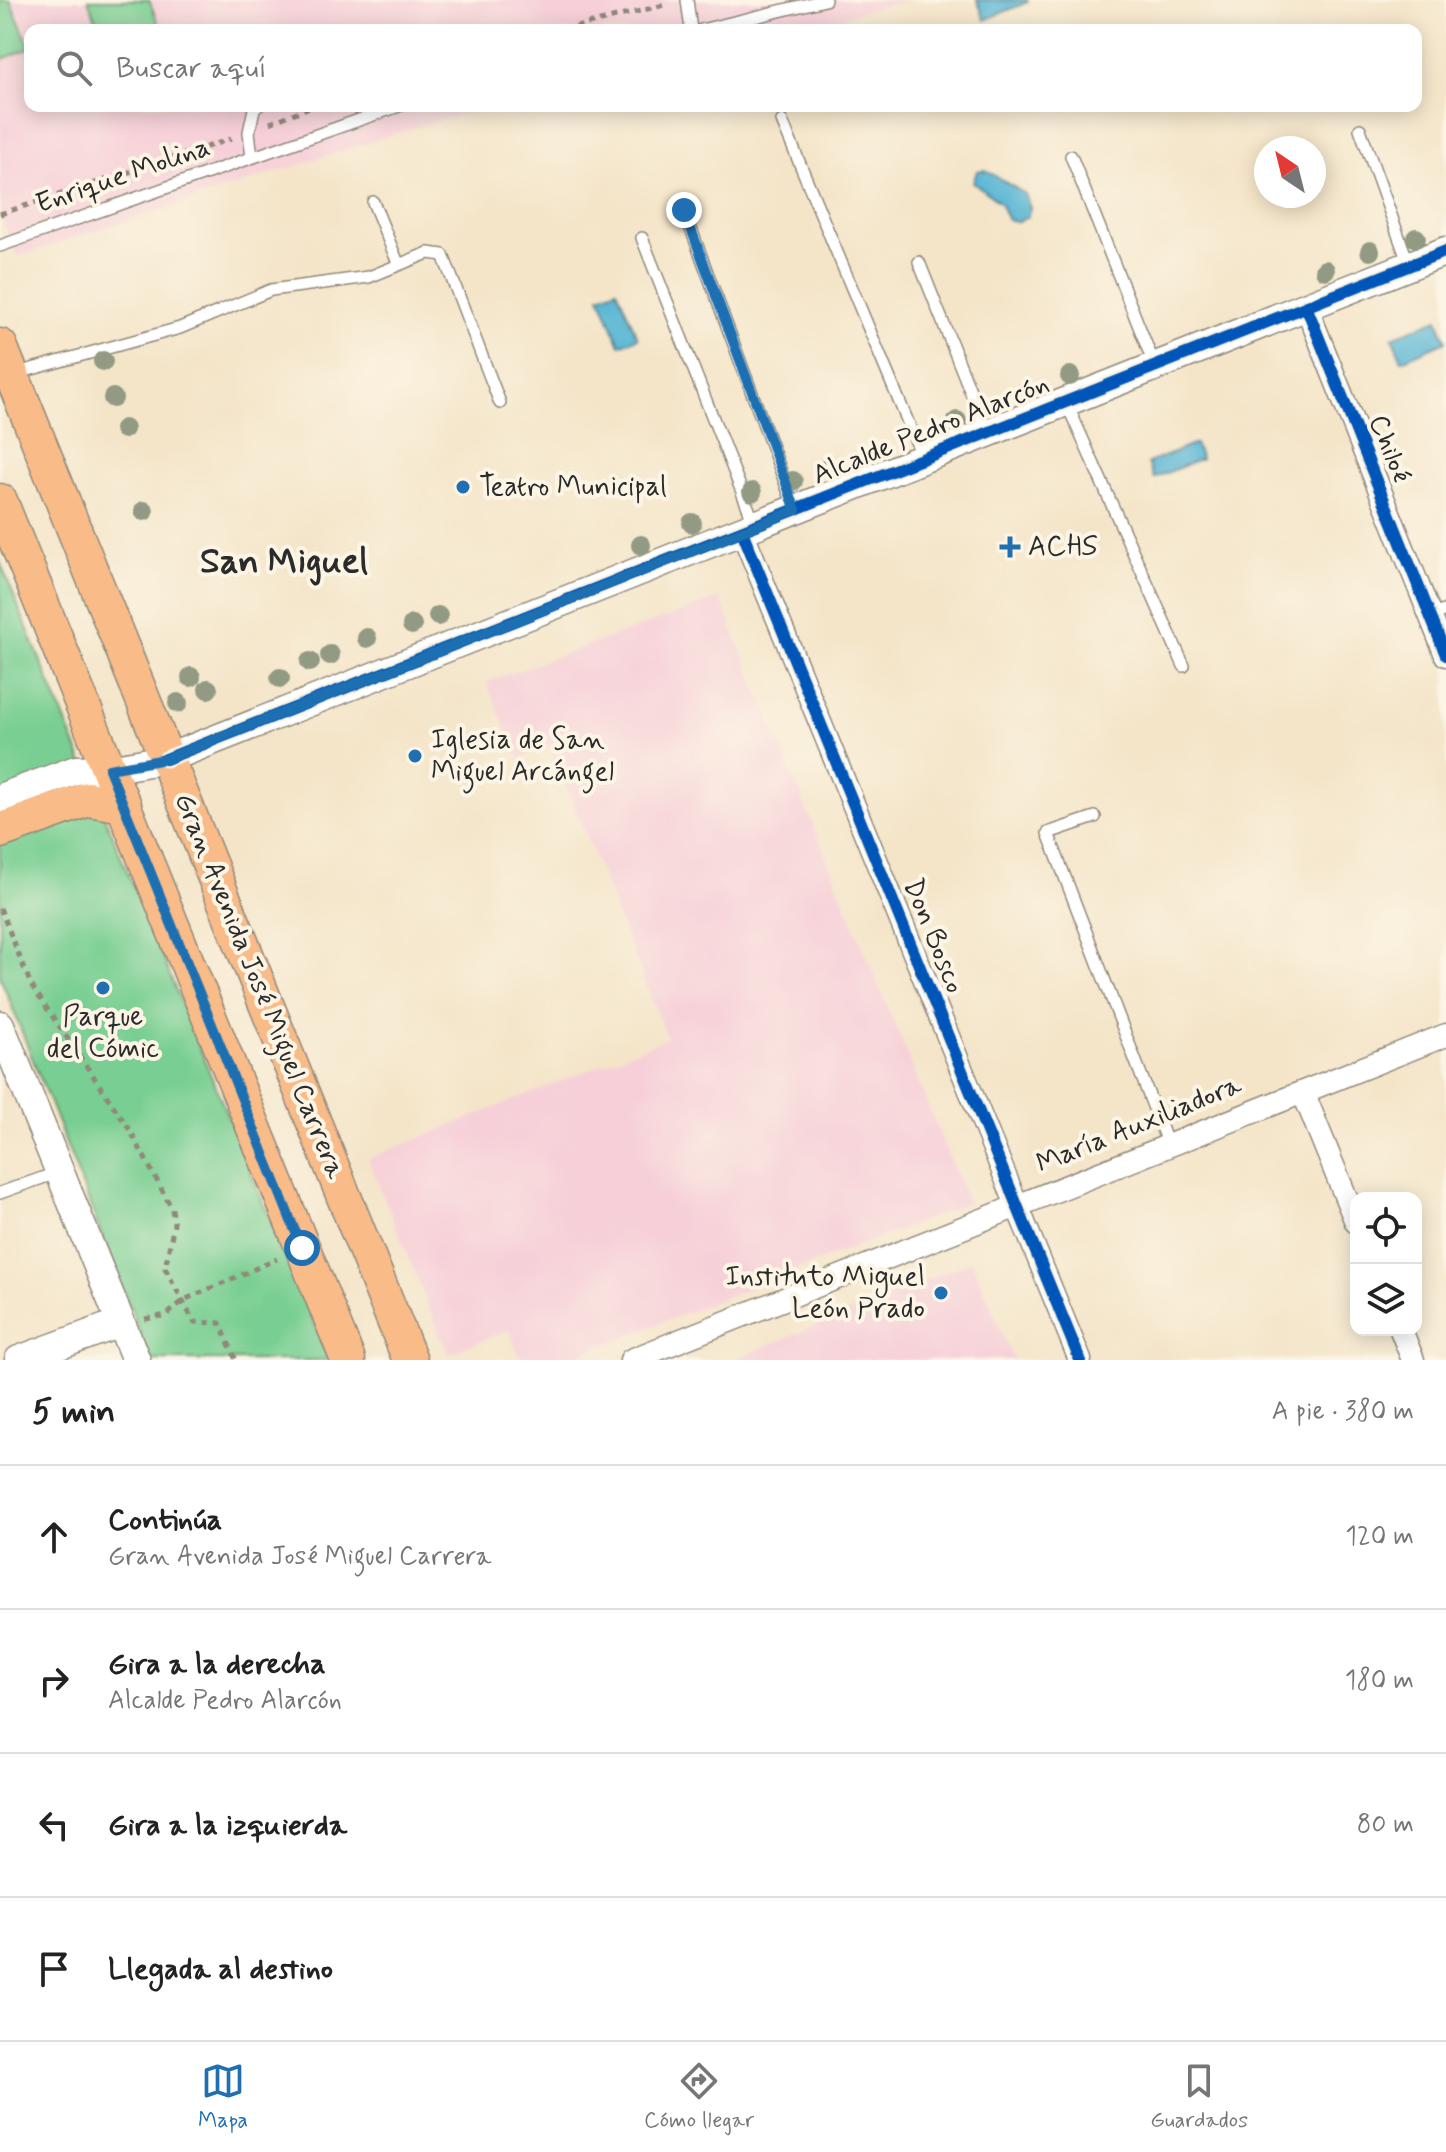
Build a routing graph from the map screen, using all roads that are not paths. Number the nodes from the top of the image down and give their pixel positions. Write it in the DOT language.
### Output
graph roads {
  1 [pos="685,0"];
  2 [pos="825,0"];
  3 [pos="690,24"];
  4 [pos="726,24"];
  5 [pos="253,112"];
  6 [pos="382,112"];
  7 [pos="782,121"];
  8 [pos="1360,129"];
  9 [pos="1071,156"];
  10 [pos="252,157"];
  11 [pos="373,202"];
  12 [pos="684,210"];
  13 [pos="642,238"];
  14 [pos="0,246"];
  15 [pos="1446,251"];
  16 [pos="919,262"];
  17 [pos="398,263"];
  18 [pos="1409,266"];
  19 [pos="1306,306"];
  20 [pos="1154,365"];
  21 [pos="4,366"];
  22 [pos="1066,402"];
  23 [pos="500,403"];
  24 [pos="987,433"];
  25 [pos="923,458"];
  26 [pos="0,501"];
  27 [pos="796,510"];
  28 [pos="748,528"];
  29 [pos="1438,613"];
  30 [pos="1446,655"];
  31 [pos="1184,666"];
  32 [pos="166,759"];
  33 [pos="109,769"];
  34 [pos="0,798"];
  35 [pos="124,805"];
  36 [pos="1095,817"];
  37 [pos="0,831"];
  38 [pos="0,1025"];
  39 [pos="1446,1035"];
  40 [pos="1303,1092"];
  41 [pos="1168,1145"];
  42 [pos="59,1172"];
  43 [pos="0,1193"];
  44 [pos="1017,1206"];
  45 [pos="1350,1207"];
  46 [pos="120,1323"];
  47 [pos="1403,1336"];
  48 [pos="19,1360"];
  49 [pos="136,1360"];
  50 [pos="348,1360"];
  51 [pos="410,1360"];
  52 [pos="631,1360"];
  53 [pos="1080,1360"];
  54 [pos="1413,1360"];
  1 -- 3 [label="lane"];
  2 -- 4 [label="lane"];
  5 -- 10 [label="lane"];
  6 -- 10 [label="lane, Enrique Molina"];
  7 -- 25 [label="lane"];
  8 -- 18 [label="lane"];
  9 -- 20 [label="lane"];
  10 -- 14 [label="lane, Enrique Molina"];
  11 -- 17 [label="lane"];
  12 -- 27 [label="lane"];
  13 -- 28 [label="lane"];
  15 -- 18 [label="street, Alcalde Pedro Alarcón"];
  16 -- 24 [label="lane"];
  17 -- 21 [label="lane"];
  17 -- 23 [label="lane"];
  18 -- 19 [label="street, Alcalde Pedro Alarcón"];
  19 -- 20 [label="street, Alcalde Pedro Alarcón"];
  19 -- 29 [label="street, Chiloé"];
  20 -- 22 [label="street, Alcalde Pedro Alarcón"];
  21 -- 32 [label="main road, Gran Avenida José Miguel Carrera"];
  22 -- 24 [label="street, Alcalde Pedro Alarcón"];
  22 -- 31 [label="lane"];
  24 -- 25 [label="street, Alcalde Pedro Alarcón"];
  25 -- 27 [label="street, Alcalde Pedro Alarcón"];
  26 -- 33 [label="main road, Gran Avenida José Miguel Carrera"];
  27 -- 28 [label="street, Alcalde Pedro Alarcón"];
  28 -- 32 [label="street, Alcalde Pedro Alarcón"];
  28 -- 44 [label="street, Don Bosco"];
  29 -- 30 [label="street, Chiloé"];
  32 -- 33 [label="street, Alcalde Pedro Alarcón"];
  32 -- 51 [label="main road, Gran Avenida José Miguel Carrera"];
  33 -- 34 [label="street, Alcalde Pedro Alarcón"];
  33 -- 35 [label="main road, Gran Avenida José Miguel Carrera"];
  35 -- 37 [label="main road"];
  35 -- 50 [label="main road, Gran Avenida José Miguel Carrera"];
  36 -- 41 [label="lane"];
  38 -- 42 [label="street"];
  39 -- 40 [label="street, María Auxiliadora"];
  40 -- 41 [label="street, María Auxiliadora"];
  40 -- 45 [label="street"];
  41 -- 44 [label="street, María Auxiliadora"];
  42 -- 43 [label="lane"];
  42 -- 46 [label="street"];
  44 -- 52 [label="street, María Auxiliadora"];
  44 -- 53 [label="street, Don Bosco"];
  46 -- 48 [label="street"];
  46 -- 49 [label="street"];
  47 -- 54 [label="street"];
}
